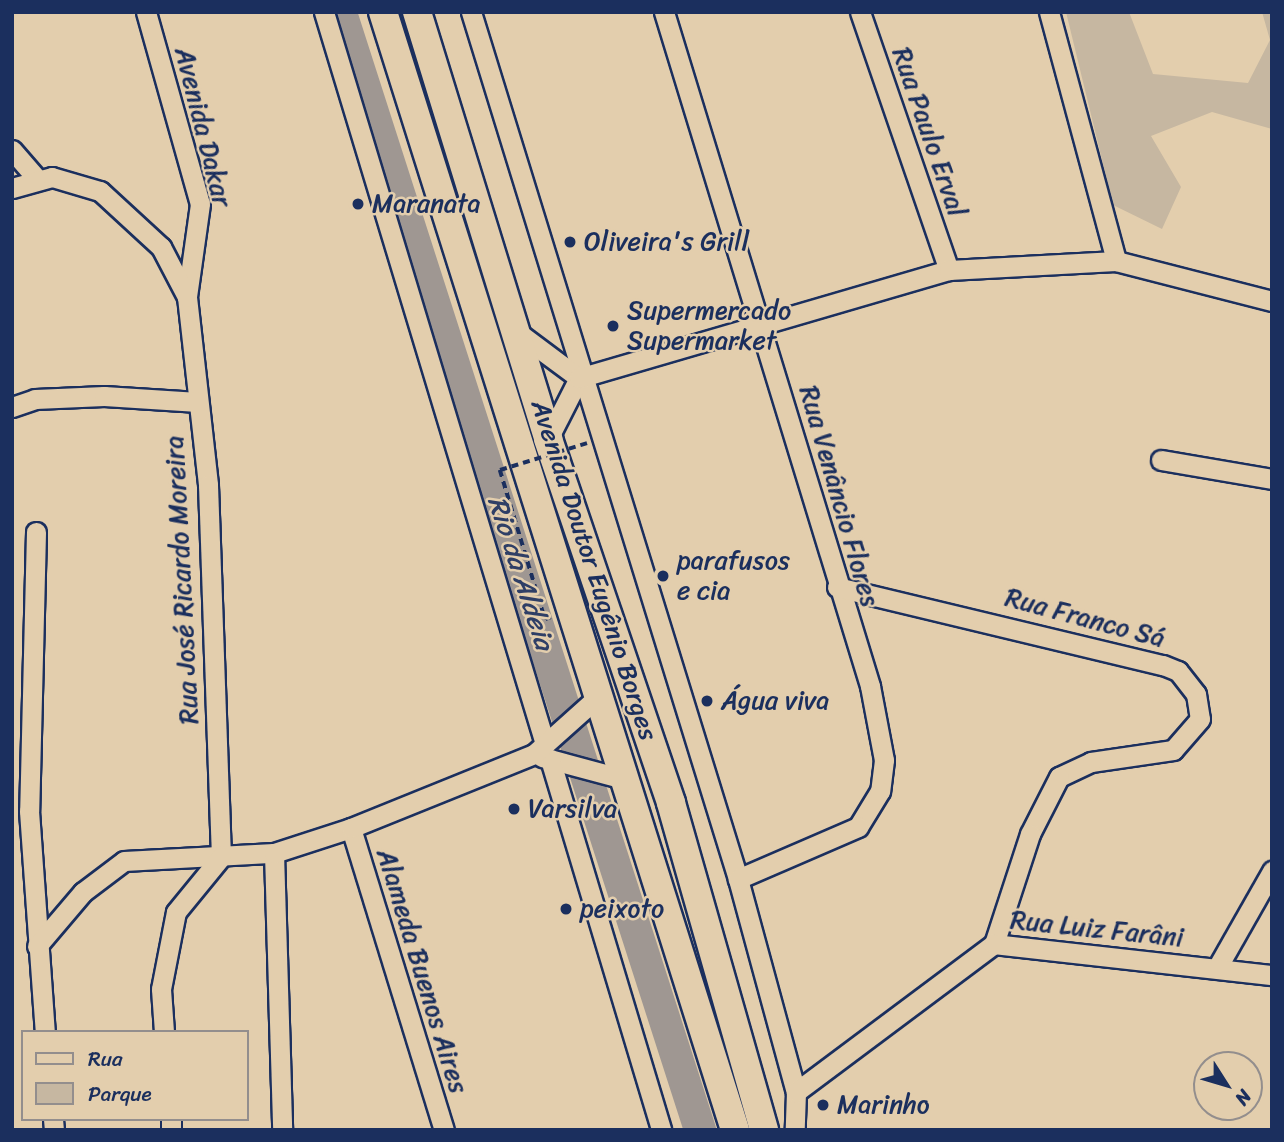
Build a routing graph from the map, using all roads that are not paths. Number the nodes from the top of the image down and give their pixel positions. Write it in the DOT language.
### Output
graph roads {
  1 [pos="146,12"];
  2 [pos="324,12"];
  3 [pos="383,12"];
  4 [pos="417,12"];
  5 [pos="471,12"];
  6 [pos="664,12"];
  7 [pos="860,12"];
  8 [pos="1049,12"];
  9 [pos="12,150"];
  10 [pos="37,179"];
  11 [pos="12,188"];
  12 [pos="1116,261"];
  13 [pos="949,270"];
  14 [pos="187,297"];
  15 [pos="1272,301"];
  16 [pos="761,323"];
  17 [pos="517,332"];
  18 [pos="581,377"];
  19 [pos="198,402"];
  20 [pos="12,407"];
  21 [pos="548,439"];
  22 [pos="1161,460"];
  23 [pos="1272,479"];
  24 [pos="36,532"];
  25 [pos="837,587"];
  26 [pos="592,701"];
  27 [pos="549,752"];
  28 [pos="614,777"];
  29 [pos="351,828"];
  30 [pos="274,853"];
  31 [pos="221,857"];
  32 [pos="1272,872"];
  33 [pos="738,879"];
  34 [pos="994,944"];
  35 [pos="37,946"];
  36 [pos="1217,968"];
  37 [pos="1272,975"];
  38 [pos="45,1030"];
  39 [pos="164,1030"];
  40 [pos="796,1092"];
  41 [pos="282,1130"];
  42 [pos="444,1130"];
  43 [pos="662,1130"];
  44 [pos="735,1130"];
  45 [pos="764,1130"];
  46 [pos="795,1130"];
  1 -- 14 [label="street, Avenida Dakar"];
  2 -- 27 [label="street"];
  3 -- 26 [label="highway, Avenida Doutor Eugênio Borges"];
  4 -- 17 [label="highway, Avenida Doutor Eugênio Borges"];
  5 -- 18 [label="street"];
  6 -- 16 [label="street, Rua Venâncio Flores"];
  7 -- 13 [label="street, Rua Paulo Erval"];
  8 -- 12 [label="street"];
  9 -- 10 [label="street"];
  10 -- 11 [label="street"];
  10 -- 14 [label="street"];
  12 -- 13 [label="street"];
  12 -- 15 [label="street"];
  13 -- 16 [label="street"];
  14 -- 19 [label="street"];
  16 -- 18 [label="street"];
  16 -- 25 [label="street, Rua Venâncio Flores"];
  17 -- 18 [label="street"];
  17 -- 21 [label="highway, Avenida Doutor Eugênio Borges"];
  18 -- 21 [label="street"];
  18 -- 33 [label="street"];
  19 -- 20 [label="street, Rua José Ricardo Moreira"];
  19 -- 31 [label="street, Rua José Ricardo Moreira"];
  21 -- 45 [label="highway, Avenida Doutor Eugênio Borges"];
  22 -- 23 [label="street"];
  24 -- 35 [label="street"];
  25 -- 33 [label="street, Rua Venâncio Flores"];
  25 -- 34 [label="street, Rua Franco Sá"];
  26 -- 27 [label="street, Avenida Doutor Eugênio Borges"];
  26 -- 28 [label="highway, Avenida Doutor Eugênio Borges"];
  27 -- 28 [label="street"];
  27 -- 29 [label="street, Avenida Doutor Eugênio Borges"];
  27 -- 43 [label="street"];
  28 -- 44 [label="highway, Avenida Doutor Eugênio Borges"];
  29 -- 30 [label="street, Avenida Doutor Eugênio Borges"];
  29 -- 42 [label="street, Alameda Buenos Aires"];
  30 -- 31 [label="street, Avenida Doutor Eugênio Borges"];
  30 -- 41 [label="street"];
  31 -- 35 [label="street, Avenida Doutor Eugênio Borges"];
  31 -- 39 [label="street"];
  32 -- 36 [label="street"];
  33 -- 40 [label="street"];
  34 -- 36 [label="street, Rua Luiz Farâni"];
  34 -- 40 [label="street, Rua Luiz Farâni"];
  35 -- 38 [label="street"];
  36 -- 37 [label="street, Rua Luiz Farâni"];
  40 -- 46 [label="street"];
}
